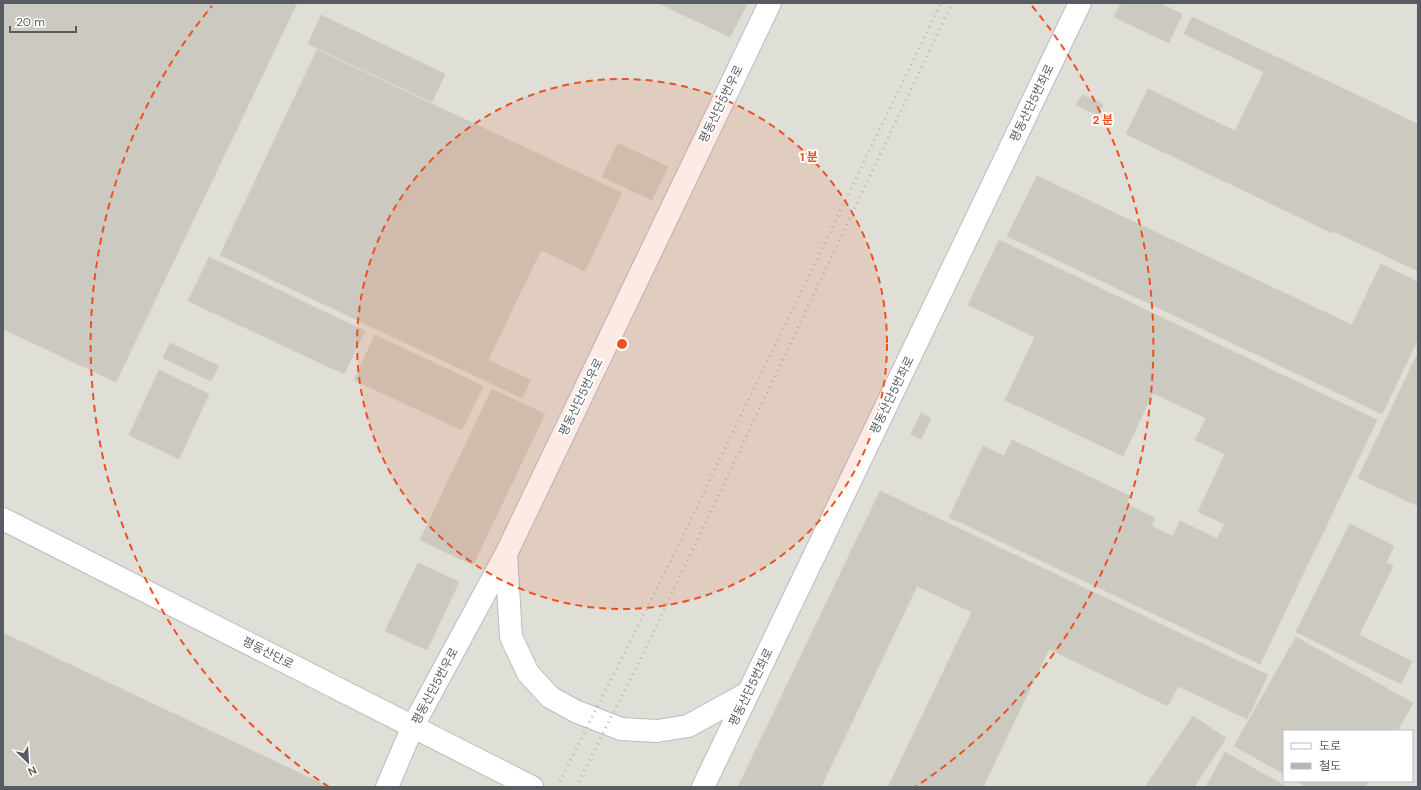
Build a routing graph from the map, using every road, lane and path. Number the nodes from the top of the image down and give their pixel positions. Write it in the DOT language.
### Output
graph roads {
  1 [pos="770,3"];
  2 [pos="1080,3"];
  3 [pos="3,519"];
  4 [pos="506,554"];
  5 [pos="748,694"];
  6 [pos="413,726"];
  7 [pos="387,787"];
  8 [pos="532,787"];
  9 [pos="703,787"];
  1 -- 4 [label="street, 평동산단5번우로"];
  2 -- 5 [label="street, 평동산단5번좌로"];
  3 -- 6 [label="street, 평동산단로"];
  4 -- 5 [label="street"];
  4 -- 6 [label="street, 평동산단5번우로"];
  5 -- 9 [label="street, 평동산단5번좌로"];
  6 -- 7 [label="street, 평동산단5번우로"];
  6 -- 8 [label="street, 평동산단로"];
}
